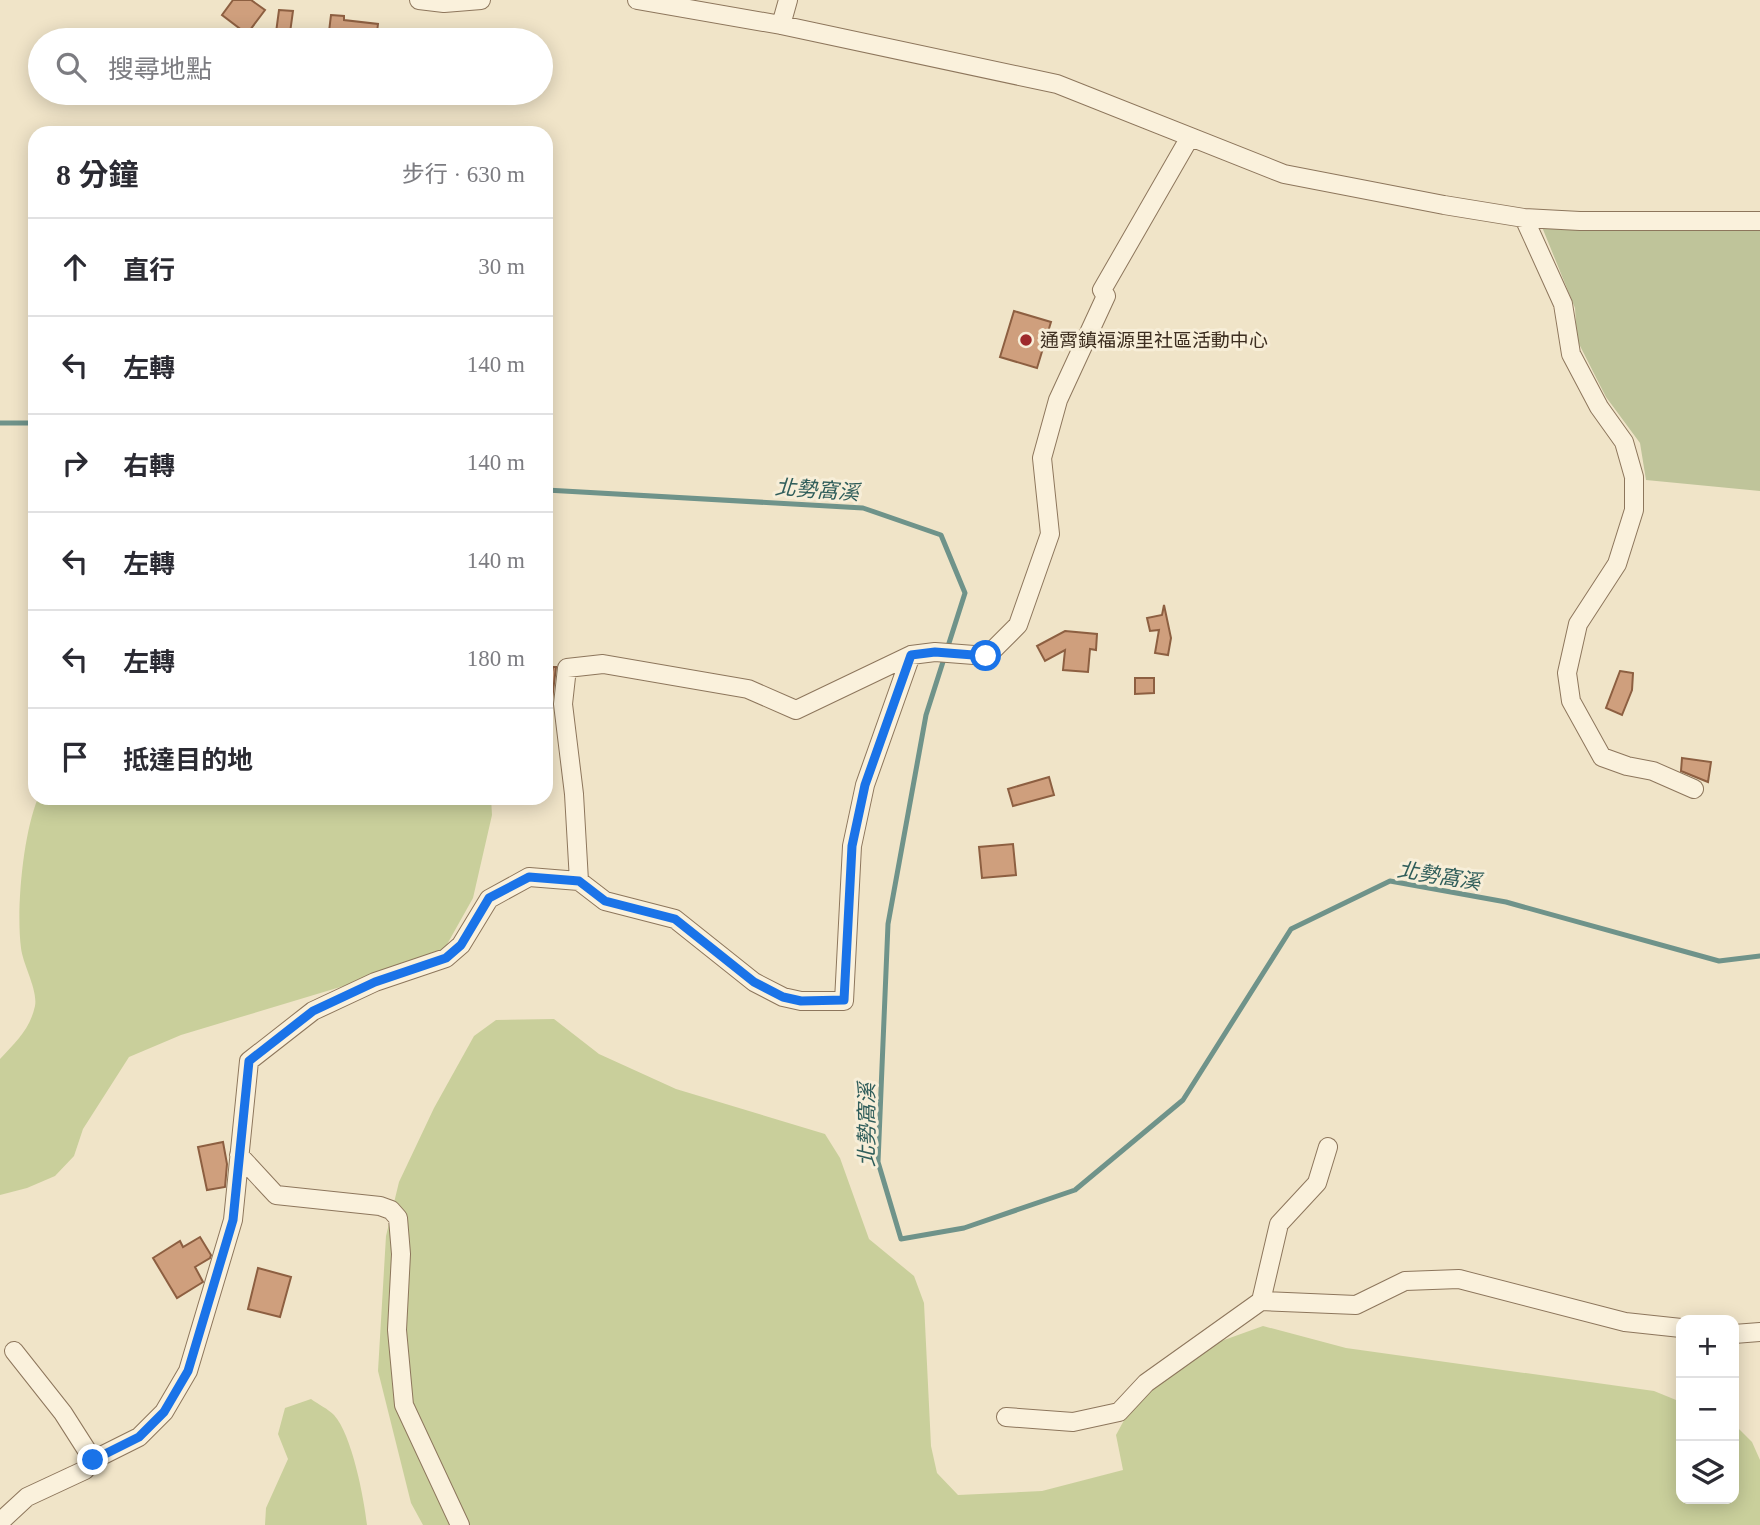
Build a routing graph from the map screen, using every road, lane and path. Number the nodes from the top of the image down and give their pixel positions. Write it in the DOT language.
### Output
graph roads {
  1 [pos="419,0"];
  2 [pos="481,0"];
  3 [pos="637,0"];
  4 [pos="788,0"];
  5 [pos="781,25"];
  6 [pos="1190,137"];
  7 [pos="1524,218"];
  8 [pos="1760,221"];
  9 [pos="911,655"];
  10 [pos="1693,789"];
  11 [pos="579,881"];
  12 [pos="1328,1147"];
  13 [pos="239,1155"];
  14 [pos="1261,1301"];
  15 [pos="1676,1327"];
  16 [pos="1760,1332"];
  17 [pos="1739,1334"];
  18 [pos="14,1351"];
  19 [pos="1006,1417"];
  20 [pos="93,1460"];
  21 [pos="27,1497"];
  22 [pos="0,1522"];
  23 [pos="13,1525"];
  24 [pos="460,1525"];
  1 -- 2 [label="street"];
  3 -- 5 [label="street"];
  4 -- 5 [label="street"];
  5 -- 6 [label="street"];
  6 -- 7 [label="street"];
  6 -- 9 [label="street"];
  7 -- 8 [label="street"];
  7 -- 10 [label="street"];
  9 -- 11 [label="street"];
  9 -- 11 [label="street"];
  11 -- 13 [label="street"];
  12 -- 14 [label="street"];
  13 -- 20 [label="street"];
  13 -- 24 [label="street"];
  14 -- 15 [label="street"];
  14 -- 19 [label="street"];
  16 -- 17 [label="street"];
  18 -- 20 [label="street"];
  20 -- 21 [label="street"];
  21 -- 22 [label="street"];
  21 -- 23 [label="street"];
}
